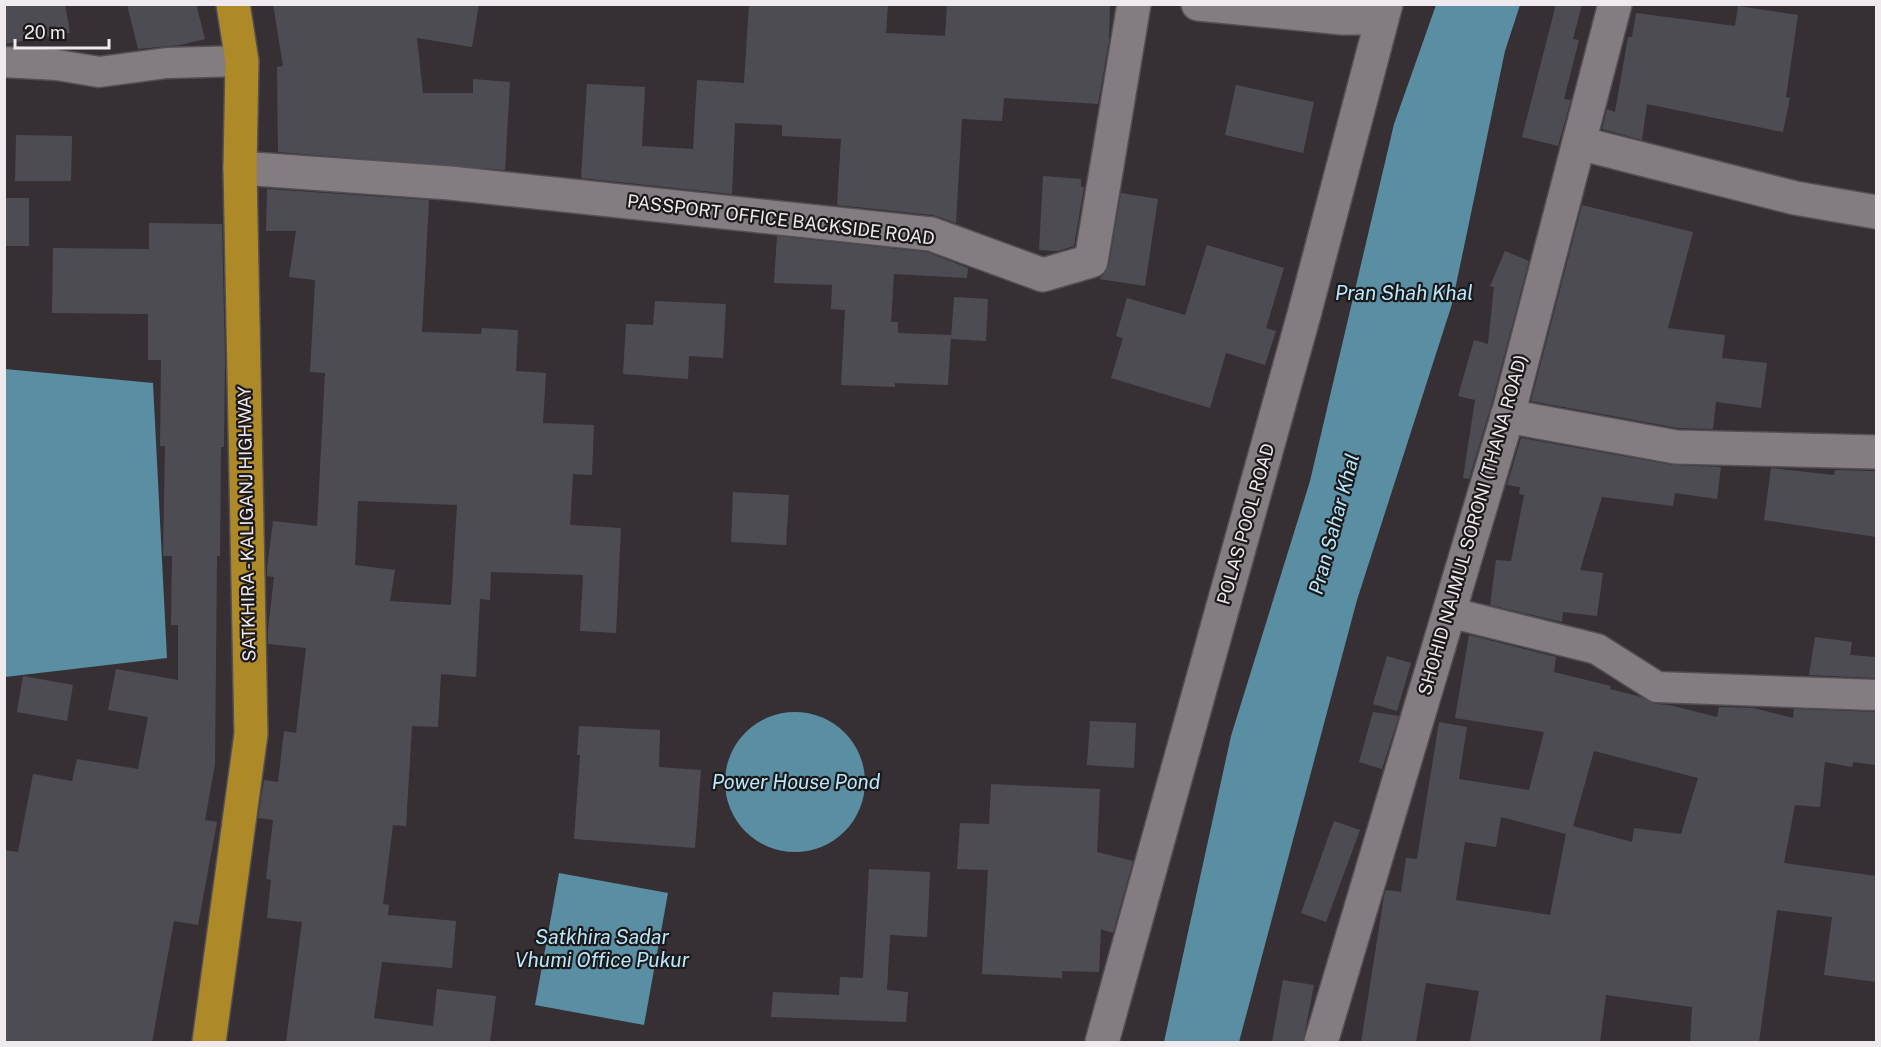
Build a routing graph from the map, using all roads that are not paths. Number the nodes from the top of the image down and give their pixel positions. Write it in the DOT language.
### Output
graph roads {
  1 [pos="233,4"];
  2 [pos="1134,4"];
  3 [pos="1198,4"];
  4 [pos="1616,4"];
  5 [pos="1384,11"];
  6 [pos="242,61"];
  7 [pos="4,62"];
  8 [pos="1579,143"];
  9 [pos="240,168"];
  10 [pos="1876,212"];
  11 [pos="1507,416"];
  12 [pos="1876,452"];
  13 [pos="1448,612"];
  14 [pos="1876,695"];
  15 [pos="209,1042"];
  16 [pos="1102,1042"];
  17 [pos="1321,1042"];
  1 -- 6 [label="highway, SATKHIRA - KALIGANJ HIGHWAY"];
  2 -- 9 [label="street, PASSPORT OFFICE BACKSIDE ROAD"];
  3 -- 5 [label="street"];
  4 -- 8 [label="street, SHOHID NAJMUL SORONI (THANA ROAD)"];
  5 -- 16 [label="street, POLAS POOL ROAD"];
  6 -- 7 [label="street"];
  6 -- 9 [label="highway, SATKHIRA - KALIGANJ HIGHWAY"];
  8 -- 10 [label="street"];
  8 -- 11 [label="street, SHOHID NAJMUL SORONI (THANA ROAD)"];
  9 -- 15 [label="highway, SATKHIRA - KALIGANJ HIGHWAY"];
  11 -- 12 [label="street"];
  11 -- 13 [label="street, SHOHID NAJMUL SORONI (THANA ROAD)"];
  13 -- 14 [label="street"];
  13 -- 17 [label="street, SHOHID NAJMUL SORONI (THANA ROAD)"];
}
